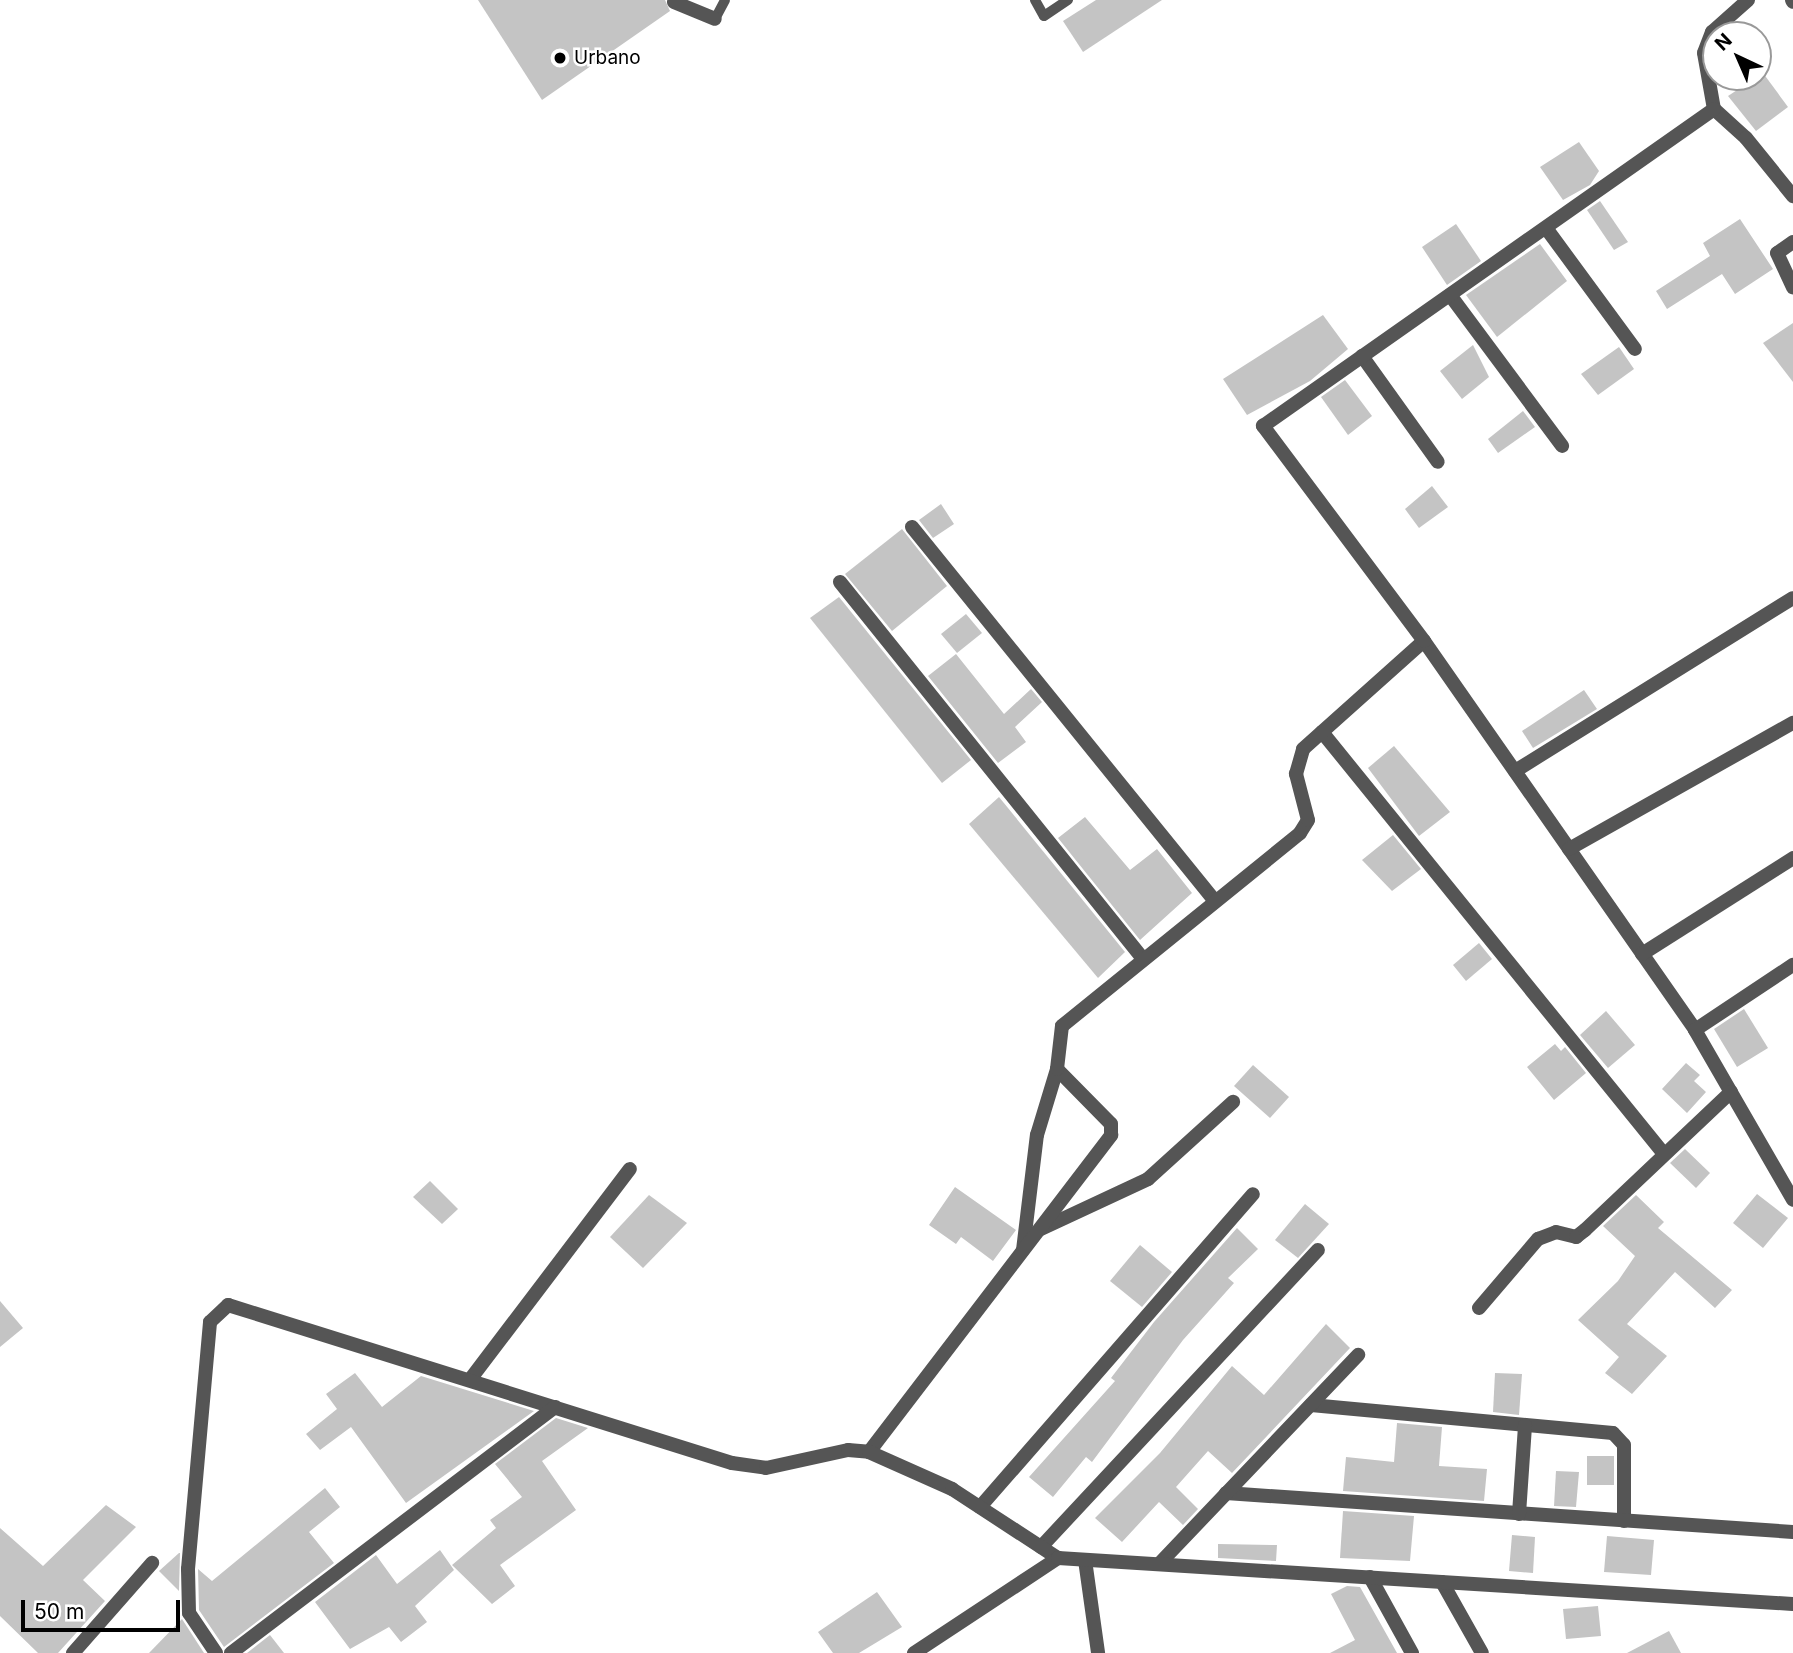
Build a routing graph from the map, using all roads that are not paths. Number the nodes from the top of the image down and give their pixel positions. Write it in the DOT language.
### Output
graph roads {
  1 [pos="725,0"];
  2 [pos="1035,0"];
  3 [pos="1068,0"];
  4 [pos="1748,0"];
  5 [pos="674,2"];
  6 [pos="715,19"];
  7 [pos="1714,109"];
  8 [pos="1793,196"];
  9 [pos="1546,228"];
  10 [pos="1793,242"];
  11 [pos="1793,287"];
  12 [pos="1450,295"];
  13 [pos="1635,349"];
  14 [pos="1362,356"];
  15 [pos="1562,446"];
  16 [pos="1438,462"];
  17 [pos="912,527"];
  18 [pos="840,582"];
  19 [pos="1793,598"];
  20 [pos="1424,642"];
  21 [pos="1793,723"];
  22 [pos="1322,732"];
  23 [pos="1514,771"];
  24 [pos="1569,849"];
  25 [pos="1793,858"];
  26 [pos="1214,900"];
  27 [pos="1642,954"];
  28 [pos="1142,958"];
  29 [pos="1793,965"];
  30 [pos="1695,1030"];
  31 [pos="1058,1069"];
  32 [pos="1731,1092"];
  33 [pos="1233,1102"];
  34 [pos="1664,1154"];
  35 [pos="630,1169"];
  36 [pos="1254,1194"];
  37 [pos="1793,1200"];
  38 [pos="1039,1230"];
  39 [pos="1318,1250"];
  40 [pos="1023,1251"];
  41 [pos="1479,1308"];
  42 [pos="1358,1355"];
  43 [pos="472,1377"];
  44 [pos="1311,1405"];
  45 [pos="555,1407"];
  46 [pos="1525,1425"];
  47 [pos="869,1452"];
  48 [pos="1226,1493"];
  49 [pos="980,1507"];
  50 [pos="1519,1514"];
  51 [pos="1624,1521"];
  52 [pos="1793,1532"];
  53 [pos="1041,1547"];
  54 [pos="1058,1558"];
  55 [pos="1084,1560"];
  56 [pos="152,1563"];
  57 [pos="1159,1564"];
  58 [pos="1370,1577"];
  59 [pos="1442,1582"];
  60 [pos="1793,1604"];
  61 [pos="72,1653"];
  62 [pos="216,1653"];
  63 [pos="231,1653"];
  64 [pos="914,1653"];
  65 [pos="1098,1653"];
  66 [pos="1412,1653"];
  67 [pos="1482,1653"];
  1 -- 6 [label="lane"];
  2 -- 3 [label="lane"];
  4 -- 7 [label="street"];
  5 -- 6 [label="street"];
  7 -- 8 [label="street"];
  7 -- 9 [label="street"];
  9 -- 12 [label="street"];
  9 -- 13 [label="street"];
  10 -- 11 [label="street"];
  12 -- 14 [label="street"];
  12 -- 15 [label="street"];
  14 -- 16 [label="street"];
  14 -- 20 [label="street"];
  17 -- 26 [label="street"];
  18 -- 28 [label="street"];
  19 -- 23 [label="street"];
  20 -- 22 [label="street"];
  20 -- 23 [label="street"];
  21 -- 24 [label="street"];
  22 -- 26 [label="street"];
  22 -- 34 [label="street"];
  23 -- 24 [label="street"];
  24 -- 27 [label="street"];
  25 -- 27 [label="street"];
  26 -- 28 [label="street"];
  27 -- 30 [label="street"];
  28 -- 31 [label="street"];
  29 -- 30 [label="street"];
  30 -- 32 [label="street"];
  31 -- 38 [label="street"];
  31 -- 40 [label="street"];
  32 -- 34 [label="street"];
  32 -- 37 [label="street"];
  33 -- 38 [label="street"];
  34 -- 41 [label="street"];
  35 -- 43 [label="street"];
  36 -- 49 [label="street"];
  38 -- 40 [label="street"];
  39 -- 53 [label="street"];
  40 -- 47 [label="street"];
  42 -- 44 [label="street"];
  43 -- 45 [label="street"];
  43 -- 62 [label="street"];
  44 -- 46 [label="street"];
  44 -- 48 [label="street"];
  45 -- 47 [label="street"];
  45 -- 63 [label="street"];
  46 -- 50 [label="street"];
  46 -- 51 [label="street"];
  47 -- 49 [label="street"];
  48 -- 50 [label="street"];
  48 -- 57 [label="street"];
  49 -- 53 [label="street"];
  50 -- 51 [label="street"];
  51 -- 52 [label="street"];
  53 -- 54 [label="street"];
  54 -- 55 [label="street"];
  54 -- 64 [label="street"];
  55 -- 57 [label="street"];
  55 -- 65 [label="street"];
  56 -- 61 [label="street"];
  57 -- 58 [label="street"];
  58 -- 59 [label="street"];
  58 -- 66 [label="street"];
  59 -- 60 [label="street"];
  59 -- 67 [label="street"];
}
